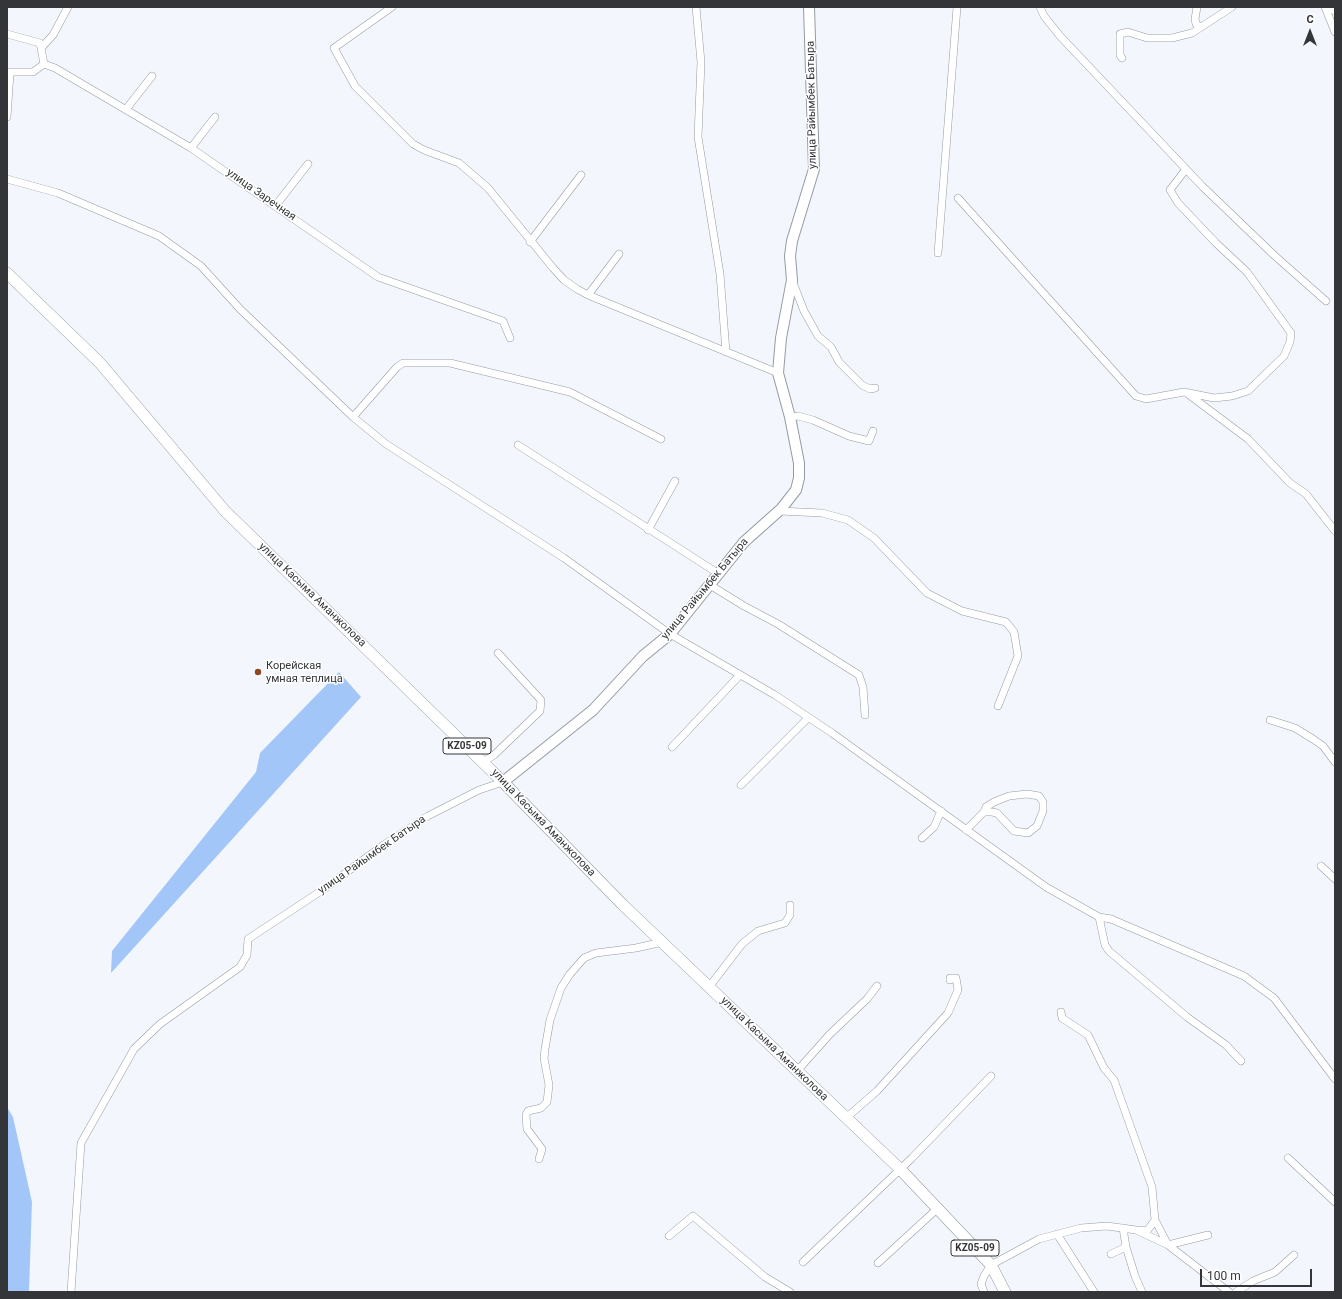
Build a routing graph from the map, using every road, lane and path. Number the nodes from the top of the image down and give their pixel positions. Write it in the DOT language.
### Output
graph roads {
  1 [pos="392,7"];
  2 [pos="696,7"];
  3 [pos="809,7"];
  4 [pos="957,7"];
  5 [pos="1040,7"];
  6 [pos="1197,7"];
  7 [pos="1232,7"];
  8 [pos="1326,7"];
  9 [pos="68,8"];
  10 [pos="1335,11"];
  11 [pos="1202,27"];
  12 [pos="1335,32"];
  13 [pos="7,34"];
  14 [pos="42,47"];
  15 [pos="1122,58"];
  16 [pos="44,64"];
  17 [pos="9,73"];
  18 [pos="152,76"];
  19 [pos="127,108"];
  20 [pos="7,117"];
  21 [pos="215,117"];
  22 [pos="192,148"];
  23 [pos="308,164"];
  24 [pos="1186,169"];
  25 [pos="581,175"];
  26 [pos="7,179"];
  27 [pos="958,198"];
  28 [pos="276,205"];
  29 [pos="530,242"];
  30 [pos="938,253"];
  31 [pos="619,254"];
  32 [pos="7,273"];
  33 [pos="792,280"];
  34 [pos="588,295"];
  35 [pos="1326,301"];
  36 [pos="510,338"];
  37 [pos="726,352"];
  38 [pos="778,373"];
  39 [pos="875,388"];
  40 [pos="1188,394"];
  41 [pos="790,416"];
  42 [pos="353,417"];
  43 [pos="873,431"];
  44 [pos="660,439"];
  45 [pos="518,445"];
  46 [pos="675,480"];
  47 [pos="779,511"];
  48 [pos="648,530"];
  49 [pos="1335,531"];
  50 [pos="719,574"];
  51 [pos="710,585"];
  52 [pos="670,634"];
  53 [pos="498,653"];
  54 [pos="740,675"];
  55 [pos="998,706"];
  56 [pos="865,715"];
  57 [pos="808,718"];
  58 [pos="1270,720"];
  59 [pos="672,747"];
  60 [pos="483,762"];
  61 [pos="1335,762"];
  62 [pos="503,782"];
  63 [pos="741,785"];
  64 [pos="941,811"];
  65 [pos="984,812"];
  66 [pos="966,830"];
  67 [pos="922,838"];
  68 [pos="1321,866"];
  69 [pos="1335,879"];
  70 [pos="790,905"];
  71 [pos="1099,917"];
  72 [pos="663,942"];
  73 [pos="950,980"];
  74 [pos="877,986"];
  75 [pos="709,987"];
  76 [pos="1061,1012"];
  77 [pos="1242,1061"];
  78 [pos="797,1071"];
  79 [pos="991,1076"];
  80 [pos="1335,1079"];
  81 [pos="846,1118"];
  82 [pos="539,1158"];
  83 [pos="1288,1158"];
  84 [pos="900,1169"];
  85 [pos="1335,1202"];
  86 [pos="937,1209"];
  87 [pos="1155,1220"];
  88 [pos="1124,1228"];
  89 [pos="1136,1230"];
  90 [pos="1057,1234"];
  91 [pos="1208,1235"];
  92 [pos="669,1236"];
  93 [pos="1168,1245"];
  94 [pos="1126,1247"];
  95 [pos="1111,1254"];
  96 [pos="1294,1255"];
  97 [pos="803,1262"];
  98 [pos="878,1263"];
  99 [pos="991,1265"];
  100 [pos="71,1292"];
  101 [pos="790,1292"];
  102 [pos="984,1292"];
  103 [pos="1006,1292"];
  104 [pos="1094,1292"];
  105 [pos="1142,1292"];
  106 [pos="1229,1292"];
  107 [pos="1236,1292"];
  1 -- 29 [label="street"];
  2 -- 37 [label="street"];
  3 -- 33 [label="street, улица Райымбек Батыра"];
  4 -- 30 [label="street"];
  5 -- 24 [label="street"];
  6 -- 11 [label="street"];
  7 -- 11 [label="street"];
  8 -- 10 [label="street"];
  8 -- 12 [label="street"];
  9 -- 14 [label="street"];
  11 -- 15 [label="street"];
  13 -- 14 [label="street"];
  14 -- 16 [label="street"];
  16 -- 17 [label="street"];
  16 -- 19 [label="street, улица Заречная"];
  17 -- 20 [label="street"];
  18 -- 19 [label="street"];
  19 -- 22 [label="street, улица Заречная"];
  21 -- 22 [label="street"];
  22 -- 28 [label="street, улица Заречная"];
  23 -- 28 [label="street"];
  24 -- 35 [label="street"];
  24 -- 40 [label="street"];
  25 -- 29 [label="street"];
  26 -- 42 [label="street"];
  27 -- 40 [label="street"];
  28 -- 36 [label="street, улица Заречная"];
  29 -- 34 [label="street"];
  31 -- 34 [label="street"];
  32 -- 60 [label="main road, улица Касыма Аманжолова / KZ05-09"];
  33 -- 38 [label="street, улица Райымбек Батыра"];
  33 -- 39 [label="street"];
  34 -- 37 [label="street"];
  37 -- 38 [label="street"];
  38 -- 41 [label="street, улица Райымбек Батыра"];
  40 -- 49 [label="street"];
  41 -- 43 [label="street"];
  41 -- 47 [label="street, улица Райымбек Батыра"];
  42 -- 44 [label="street"];
  42 -- 52 [label="street"];
  45 -- 48 [label="street"];
  46 -- 48 [label="street"];
  47 -- 50 [label="street, улица Райымбек Батыра"];
  47 -- 55 [label="street"];
  48 -- 50 [label="street"];
  50 -- 51 [label="street, улица Райымбек Батыра"];
  51 -- 52 [label="street, улица Райымбек Батыра"];
  51 -- 56 [label="street"];
  52 -- 54 [label="street"];
  52 -- 62 [label="street, улица Райымбек Батыра"];
  53 -- 60 [label="street"];
  54 -- 57 [label="street"];
  54 -- 59 [label="street"];
  57 -- 63 [label="street"];
  57 -- 64 [label="street"];
  58 -- 61 [label="street"];
  60 -- 62 [label="main road, улица Касыма Аманжолова / KZ05-09"];
  62 -- 72 [label="main road, улица Касыма Аманжолова / KZ05-09"];
  62 -- 100 [label="street, улица Райымбек Батыра"];
  64 -- 66 [label="street"];
  64 -- 67 [label="street"];
  65 -- 65 [label="street"];
  65 -- 66 [label="street"];
  66 -- 71 [label="street"];
  68 -- 69 [label="street"];
  70 -- 75 [label="street"];
  71 -- 77 [label="street"];
  71 -- 80 [label="street"];
  72 -- 75 [label="main road, улица Касыма Аманжолова / KZ05-09"];
  72 -- 82 [label="street"];
  73 -- 81 [label="street"];
  74 -- 78 [label="street"];
  75 -- 78 [label="main road, улица Касыма Аманжолова / KZ05-09"];
  76 -- 87 [label="street"];
  78 -- 81 [label="main road, улица Касыма Аманжолова / KZ05-09"];
  79 -- 84 [label="street"];
  81 -- 84 [label="main road, улица Касыма Аманжолова / KZ05-09"];
  83 -- 85 [label="street"];
  84 -- 86 [label="main road, улица Касыма Аманжолова / KZ05-09"];
  84 -- 97 [label="street"];
  86 -- 98 [label="street"];
  86 -- 99 [label="main road, KZ05-09"];
  87 -- 89 [label="street"];
  87 -- 93 [label="street"];
  88 -- 89 [label="street"];
  88 -- 90 [label="street"];
  88 -- 94 [label="street"];
  89 -- 93 [label="street"];
  90 -- 99 [label="street"];
  90 -- 104 [label="street"];
  91 -- 93 [label="street"];
  92 -- 101 [label="street"];
  93 -- 106 [label="street"];
  94 -- 95 [label="street"];
  94 -- 105 [label="street"];
  96 -- 107 [label="street"];
  99 -- 102 [label="street"];
  99 -- 103 [label="main road, KZ05-09"];
}
